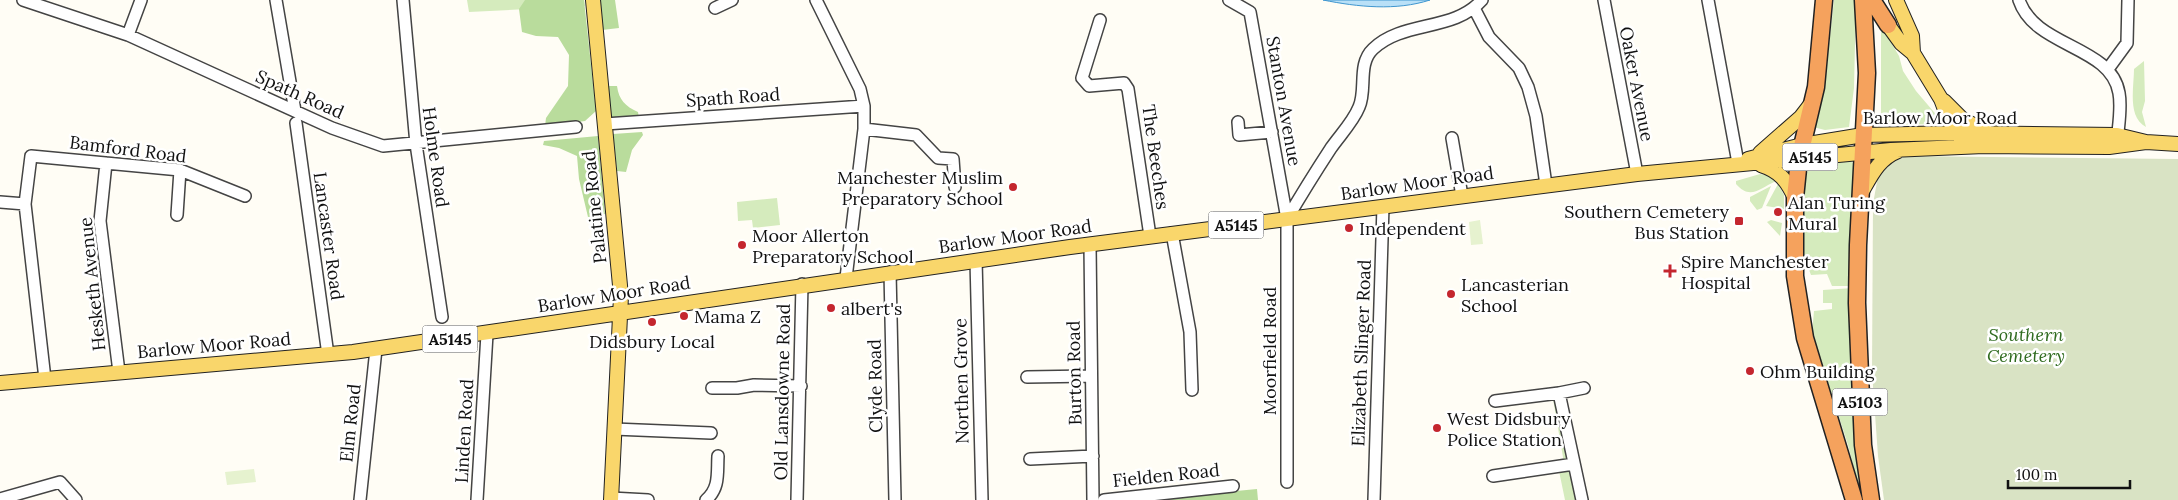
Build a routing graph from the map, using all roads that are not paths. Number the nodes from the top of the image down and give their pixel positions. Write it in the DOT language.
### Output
graph roads {
  1 [pos="23,0"];
  2 [pos="141,0"];
  3 [pos="276,0"];
  4 [pos="403,0"];
  5 [pos="593,0"];
  6 [pos="732,0"];
  7 [pos="816,0"];
  8 [pos="1229,0"];
  9 [pos="1604,0"];
  10 [pos="1708,0"];
  11 [pos="1824,0"];
  12 [pos="1863,0"];
  13 [pos="1872,0"];
  14 [pos="1896,0"];
  15 [pos="2019,0"];
  16 [pos="2128,0"];
  17 [pos="1478,4"];
  18 [pos="715,8"];
  19 [pos="1100,20"];
  20 [pos="1888,25"];
  21 [pos="128,35"];
  22 [pos="1913,53"];
  23 [pos="2108,69"];
  24 [pos="1941,99"];
  25 [pos="1812,102"];
  26 [pos="864,106"];
  27 [pos="296,117"];
  28 [pos="1238,122"];
  29 [pos="604,124"];
  30 [pos="576,127"];
  31 [pos="864,129"];
  32 [pos="1272,132"];
  33 [pos="1957,133"];
  34 [pos="1991,134"];
  35 [pos="1864,135"];
  36 [pos="1452,138"];
  37 [pos="2117,141"];
  38 [pos="416,144"];
  39 [pos="2178,144"];
  40 [pos="1968,146"];
  41 [pos="1908,148"];
  42 [pos="1801,152"];
  43 [pos="1863,152"];
  44 [pos="1758,160"];
  45 [pos="106,163"];
  46 [pos="1738,163"];
  47 [pos="180,170"];
  48 [pos="1637,174"];
  49 [pos="1546,185"];
  50 [pos="955,186"];
  51 [pos="1861,194"];
  52 [pos="245,196"];
  53 [pos="1462,196"];
  54 [pos="1796,198"];
  55 [pos="0,202"];
  56 [pos="25,204"];
  57 [pos="1383,206"];
  58 [pos="177,214"];
  59 [pos="1287,219"];
  60 [pos="1172,234"];
  61 [pos="1150,236"];
  62 [pos="1090,245"];
  63 [pos="976,260"];
  64 [pos="890,272"];
  65 [pos="846,278"];
  66 [pos="802,284"];
  67 [pos="620,312"];
  68 [pos="442,317"];
  69 [pos="487,334"];
  70 [pos="376,349"];
  71 [pos="328,355"];
  72 [pos="120,372"];
  73 [pos="1091,376"];
  74 [pos="1027,377"];
  75 [pos="45,379"];
  76 [pos="0,383"];
  77 [pos="801,386"];
  78 [pos="712,388"];
  79 [pos="1584,388"];
  80 [pos="1192,390"];
  81 [pos="1559,393"];
  82 [pos="1495,401"];
  83 [pos="614,428"];
  84 [pos="711,433"];
  85 [pos="718,456"];
  86 [pos="1093,456"];
  87 [pos="1030,459"];
  88 [pos="1574,464"];
  89 [pos="1492,476"];
  90 [pos="1287,482"];
  91 [pos="1232,486"];
  92 [pos="0,499"];
  93 [pos="611,499"];
  94 [pos="76,500"];
  95 [pos="360,500"];
  96 [pos="477,500"];
  97 [pos="648,500"];
  98 [pos="706,500"];
  99 [pos="798,500"];
  100 [pos="894,500"];
  101 [pos="982,500"];
  102 [pos="1093,500"];
  103 [pos="1104,500"];
  104 [pos="1374,500"];
  105 [pos="1582,500"];
  106 [pos="1854,500"];
  107 [pos="1871,500"];
  1 -- 21 [label="street, Spath Road"];
  2 -- 21 [label="street"];
  3 -- 27 [label="street, Lancaster Road"];
  4 -- 38 [label="street, Holme Road"];
  5 -- 29 [label="main road, Palatine Road"];
  6 -- 18 [label="street"];
  7 -- 26 [label="street"];
  8 -- 32 [label="street, Stanton Avenue"];
  9 -- 48 [label="street, Oaker Avenue"];
  10 -- 46 [label="street"];
  11 -- 25 [label="highway, A5103"];
  12 -- 35 [label="highway, A5103"];
  13 -- 20 [label="highway"];
  14 -- 22 [label="main road, A5145"];
  15 -- 23 [label="street"];
  16 -- 23 [label="street"];
  17 -- 49 [label="street"];
  17 -- 59 [label="street"];
  19 -- 61 [label="street, The Beeches"];
  20 -- 22 [label="main road, A5145"];
  21 -- 27 [label="street, Spath Road"];
  22 -- 24 [label="main road, A5145"];
  23 -- 37 [label="street"];
  24 -- 33 [label="main road, A5145"];
  24 -- 34 [label="main road, A5145"];
  25 -- 42 [label="highway, A5103"];
  25 -- 44 [label="main road, A5145"];
  26 -- 29 [label="street, Spath Road"];
  26 -- 31 [label="street"];
  27 -- 38 [label="street, Spath Road"];
  27 -- 71 [label="street, Lancaster Road"];
  28 -- 32 [label="street"];
  29 -- 67 [label="main road, Palatine Road"];
  30 -- 38 [label="street, Spath Road"];
  31 -- 50 [label="street"];
  31 -- 65 [label="street"];
  32 -- 59 [label="street, Stanton Avenue"];
  33 -- 34 [label="main road, Barlow Moor Road / A5145"];
  33 -- 35 [label="main road, Barlow Moor Road / A5145"];
  33 -- 40 [label="main road, A5145"];
  34 -- 37 [label="main road, Barlow Moor Road / A5145"];
  35 -- 42 [label="main road, Barlow Moor Road / A5145"];
  35 -- 43 [label="highway, A5103"];
  36 -- 53 [label="street"];
  37 -- 39 [label="main road, Barlow Moor Road / A5145"];
  37 -- 40 [label="main road, Barlow Moor Road / A5145"];
  38 -- 68 [label="street, Holme Road"];
  40 -- 41 [label="main road, Barlow Moor Road / A5145"];
  41 -- 43 [label="main road, Barlow Moor Road / A5145"];
  41 -- 51 [label="main road, A5145"];
  42 -- 43 [label="main road, Barlow Moor Road / A5145"];
  42 -- 44 [label="main road, Barlow Moor Road / A5145"];
  42 -- 54 [label="highway, A5103"];
  43 -- 51 [label="highway, A5103"];
  44 -- 46 [label="main road, Barlow Moor Road / A5145"];
  44 -- 54 [label="main road, A5145"];
  45 -- 47 [label="street, Bamford Road"];
  45 -- 56 [label="street, Bamford Road"];
  45 -- 72 [label="street, Hesketh Avenue"];
  46 -- 48 [label="main road, Barlow Moor Road / A5145"];
  47 -- 52 [label="street, Bamford Road"];
  47 -- 58 [label="street"];
  48 -- 49 [label="main road, Barlow Moor Road / A5145"];
  49 -- 53 [label="main road, Barlow Moor Road / A5145"];
  51 -- 107 [label="highway, A5103"];
  53 -- 57 [label="main road, Barlow Moor Road / A5145"];
  54 -- 106 [label="highway, A5103"];
  55 -- 56 [label="street"];
  56 -- 75 [label="street"];
  57 -- 59 [label="main road, Barlow Moor Road / A5145"];
  57 -- 104 [label="street, Elizabeth Slinger Road"];
  59 -- 60 [label="main road, Barlow Moor Road / A5145"];
  59 -- 90 [label="street, Moorfield Road"];
  60 -- 61 [label="main road, Barlow Moor Road / A5145"];
  60 -- 80 [label="street"];
  61 -- 62 [label="main road, Barlow Moor Road / A5145"];
  62 -- 63 [label="main road, Barlow Moor Road / A5145"];
  62 -- 73 [label="street, Burton Road"];
  63 -- 64 [label="main road, Barlow Moor Road / A5145"];
  63 -- 101 [label="street, Northen Grove"];
  64 -- 65 [label="main road, Barlow Moor Road / A5145"];
  64 -- 100 [label="street, Clyde Road"];
  65 -- 66 [label="main road, Barlow Moor Road / A5145"];
  66 -- 67 [label="main road, Barlow Moor Road / A5145"];
  66 -- 77 [label="street, Old Lansdowne Road"];
  67 -- 69 [label="main road, Barlow Moor Road / A5145"];
  67 -- 83 [label="main road, Palatine Road"];
  69 -- 70 [label="main road, Barlow Moor Road / A5145"];
  69 -- 96 [label="street, Linden Road"];
  70 -- 71 [label="main road, Barlow Moor Road / A5145"];
  70 -- 95 [label="street, Elm Road"];
  71 -- 72 [label="main road, Barlow Moor Road / A5145"];
  72 -- 75 [label="main road, Barlow Moor Road / A5145"];
  73 -- 74 [label="street"];
  73 -- 86 [label="street, Burton Road"];
  75 -- 76 [label="main road, Barlow Moor Road / A5145"];
  77 -- 78 [label="street"];
  77 -- 99 [label="street, Old Lansdowne Road"];
  79 -- 81 [label="street"];
  81 -- 82 [label="street"];
  81 -- 88 [label="street"];
  83 -- 84 [label="street"];
  83 -- 93 [label="main road, Palatine Road"];
  85 -- 98 [label="street"];
  86 -- 87 [label="street"];
  86 -- 102 [label="street, Burton Road"];
  88 -- 89 [label="street"];
  88 -- 105 [label="street"];
  91 -- 103 [label="street, Fielden Road"];
  92 -- 94 [label="street"];
  93 -- 97 [label="street"];
}
